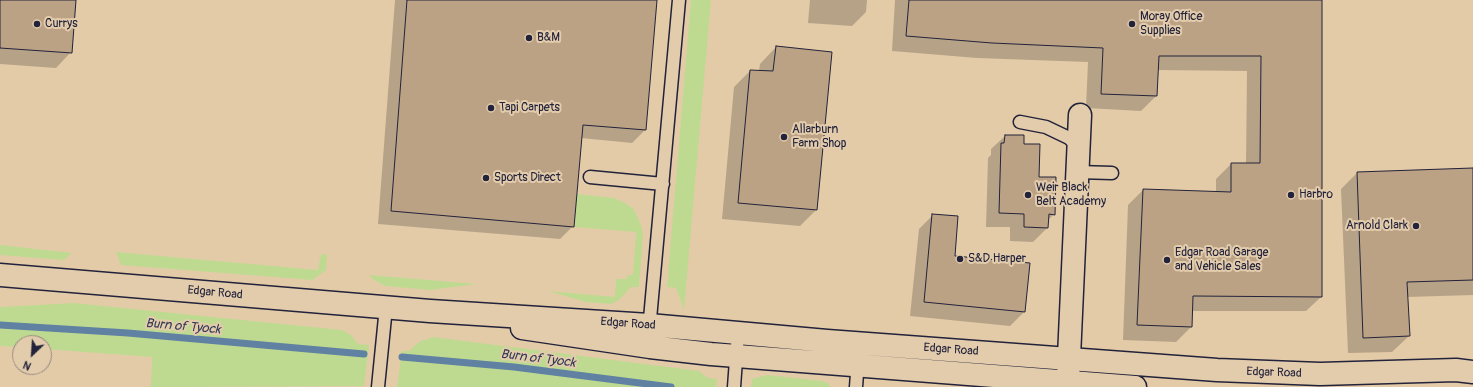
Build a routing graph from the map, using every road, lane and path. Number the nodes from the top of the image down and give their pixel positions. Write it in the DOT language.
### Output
graph roads {
  1 [pos="679,0"];
  2 [pos="1080,115"];
  3 [pos="1020,122"];
  4 [pos="1078,147"];
  5 [pos="1077,172"];
  6 [pos="1112,173"];
  7 [pos="590,177"];
  8 [pos="663,184"];
  9 [pos="0,275"];
  10 [pos="386,307"];
  11 [pos="430,311"];
  12 [pos="649,325"];
  13 [pos="738,333"];
  14 [pos="859,343"];
  15 [pos="650,347"];
  16 [pos="736,356"];
  17 [pos="1068,359"];
  18 [pos="1473,372"];
  19 [pos="856,376"];
  20 [pos="1320,381"];
  21 [pos="1068,382"];
  22 [pos="1473,385"];
  23 [pos="378,387"];
  24 [pos="734,387"];
  25 [pos="1135,387"];
  26 [pos="1467,387"];
  1 -- 8 [label="lane"];
  2 -- 4 [label="street"];
  3 -- 4 [label="lane"];
  4 -- 5 [label="street"];
  5 -- 6 [label="lane"];
  5 -- 17 [label="street"];
  7 -- 8 [label="lane"];
  8 -- 12 [label="lane"];
  9 -- 10 [label="street, Edgar Road"];
  10 -- 11 [label="street, Edgar Road"];
  10 -- 23 [label="lane"];
  11 -- 12 [label="street, Edgar Road"];
  11 -- 15 [label="street, Edgar Road"];
  12 -- 13 [label="street, Edgar Road"];
  12 -- 15 [label="lane"];
  13 -- 14 [label="street, Edgar Road"];
  13 -- 16 [label="lane"];
  14 -- 17 [label="street, Edgar Road"];
  14 -- 19 [label="lane"];
  15 -- 16 [label="street, Edgar Road"];
  16 -- 19 [label="street, Edgar Road"];
  16 -- 24 [label="lane"];
  17 -- 20 [label="street, Edgar Road"];
  17 -- 21 [label="street"];
  18 -- 20 [label="street, Edgar Road"];
  19 -- 21 [label="street, Edgar Road"];
  21 -- 25 [label="street, Edgar Road"];
  22 -- 26 [label="street"];
}
